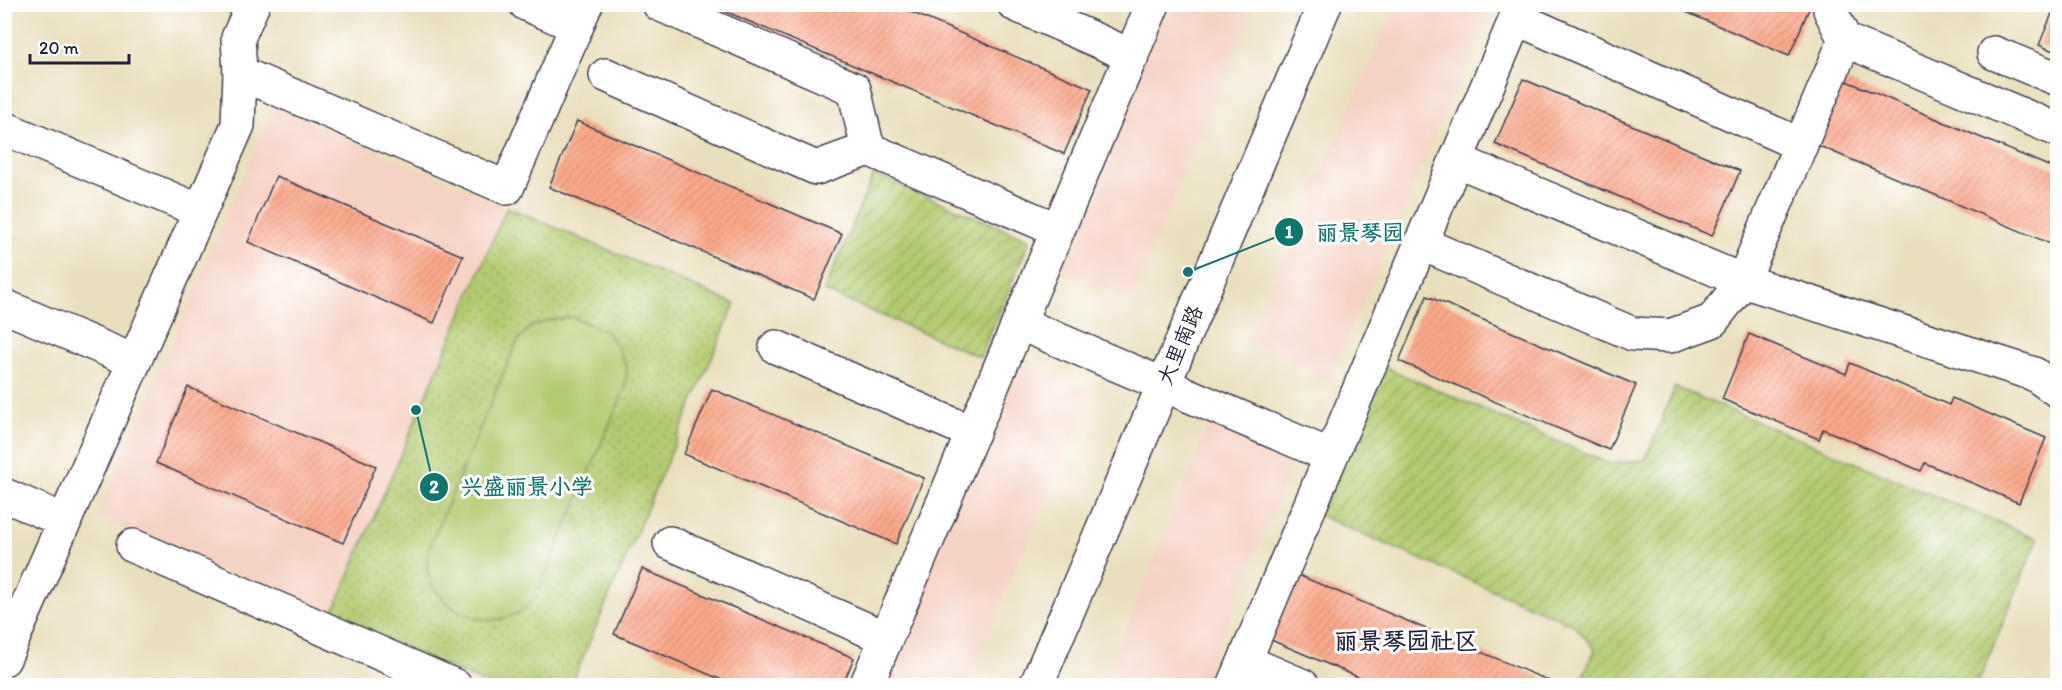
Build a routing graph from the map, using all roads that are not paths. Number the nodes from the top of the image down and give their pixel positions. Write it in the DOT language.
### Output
graph roads {
  1 [pos="253,4"];
  2 [pos="526,4"];
  3 [pos="659,4"];
  4 [pos="1014,4"];
  5 [pos="1153,4"];
  6 [pos="1325,4"];
  7 [pos="1832,4"];
  8 [pos="1519,11"];
  9 [pos="582,15"];
  10 [pos="1845,40"];
  11 [pos="1994,53"];
  12 [pos="1131,56"];
  13 [pos="240,73"];
  14 [pos="606,75"];
  15 [pos="2058,80"];
  16 [pos="4,128"];
  17 [pos="2058,130"];
  18 [pos="1801,145"];
  19 [pos="868,149"];
  20 [pos="1456,160"];
  21 [pos="201,211"];
  22 [pos="1058,230"];
  23 [pos="1420,243"];
  24 [pos="1743,281"];
  25 [pos="4,306"];
  26 [pos="1019,323"];
  27 [pos="776,347"];
  28 [pos="134,361"];
  29 [pos="1163,384"];
  30 [pos="2058,392"];
  31 [pos="973,433"];
  32 [pos="1331,456"];
  33 [pos="4,495"];
  34 [pos="65,521"];
  35 [pos="670,543"];
  36 [pos="133,546"];
  37 [pos="886,638"];
  38 [pos="4,658"];
  39 [pos="1240,673"];
  40 [pos="455,686"];
  41 [pos="866,686"];
  42 [pos="1036,686"];
  43 [pos="1303,686"];
  1 -- 13 [label="street"];
  2 -- 9 [label="street"];
  3 -- 19 [label="street"];
  4 -- 12 [label="street"];
  5 -- 12 [label="street"];
  6 -- 29 [label="street, 大里南路"];
  7 -- 10 [label="street"];
  8 -- 18 [label="street"];
  8 -- 20 [label="street"];
  9 -- 13 [label="street"];
  10 -- 17 [label="street"];
  10 -- 18 [label="street"];
  11 -- 15 [label="street"];
  12 -- 22 [label="street"];
  13 -- 21 [label="street"];
  14 -- 19 [label="street"];
  16 -- 21 [label="street"];
  18 -- 24 [label="street"];
  19 -- 22 [label="street"];
  20 -- 23 [label="street"];
  20 -- 24 [label="street"];
  21 -- 28 [label="street"];
  22 -- 26 [label="street"];
  23 -- 24 [label="street"];
  23 -- 32 [label="street"];
  24 -- 30 [label="street"];
  25 -- 28 [label="street"];
  26 -- 29 [label="street"];
  26 -- 31 [label="street"];
  27 -- 31 [label="street"];
  28 -- 34 [label="street"];
  29 -- 32 [label="street"];
  29 -- 42 [label="street, 大里南路"];
  31 -- 37 [label="street"];
  32 -- 39 [label="street"];
  33 -- 34 [label="street"];
  34 -- 38 [label="street"];
  35 -- 37 [label="street"];
  36 -- 40 [label="street"];
  37 -- 41 [label="street"];
  39 -- 43 [label="street"];
}
